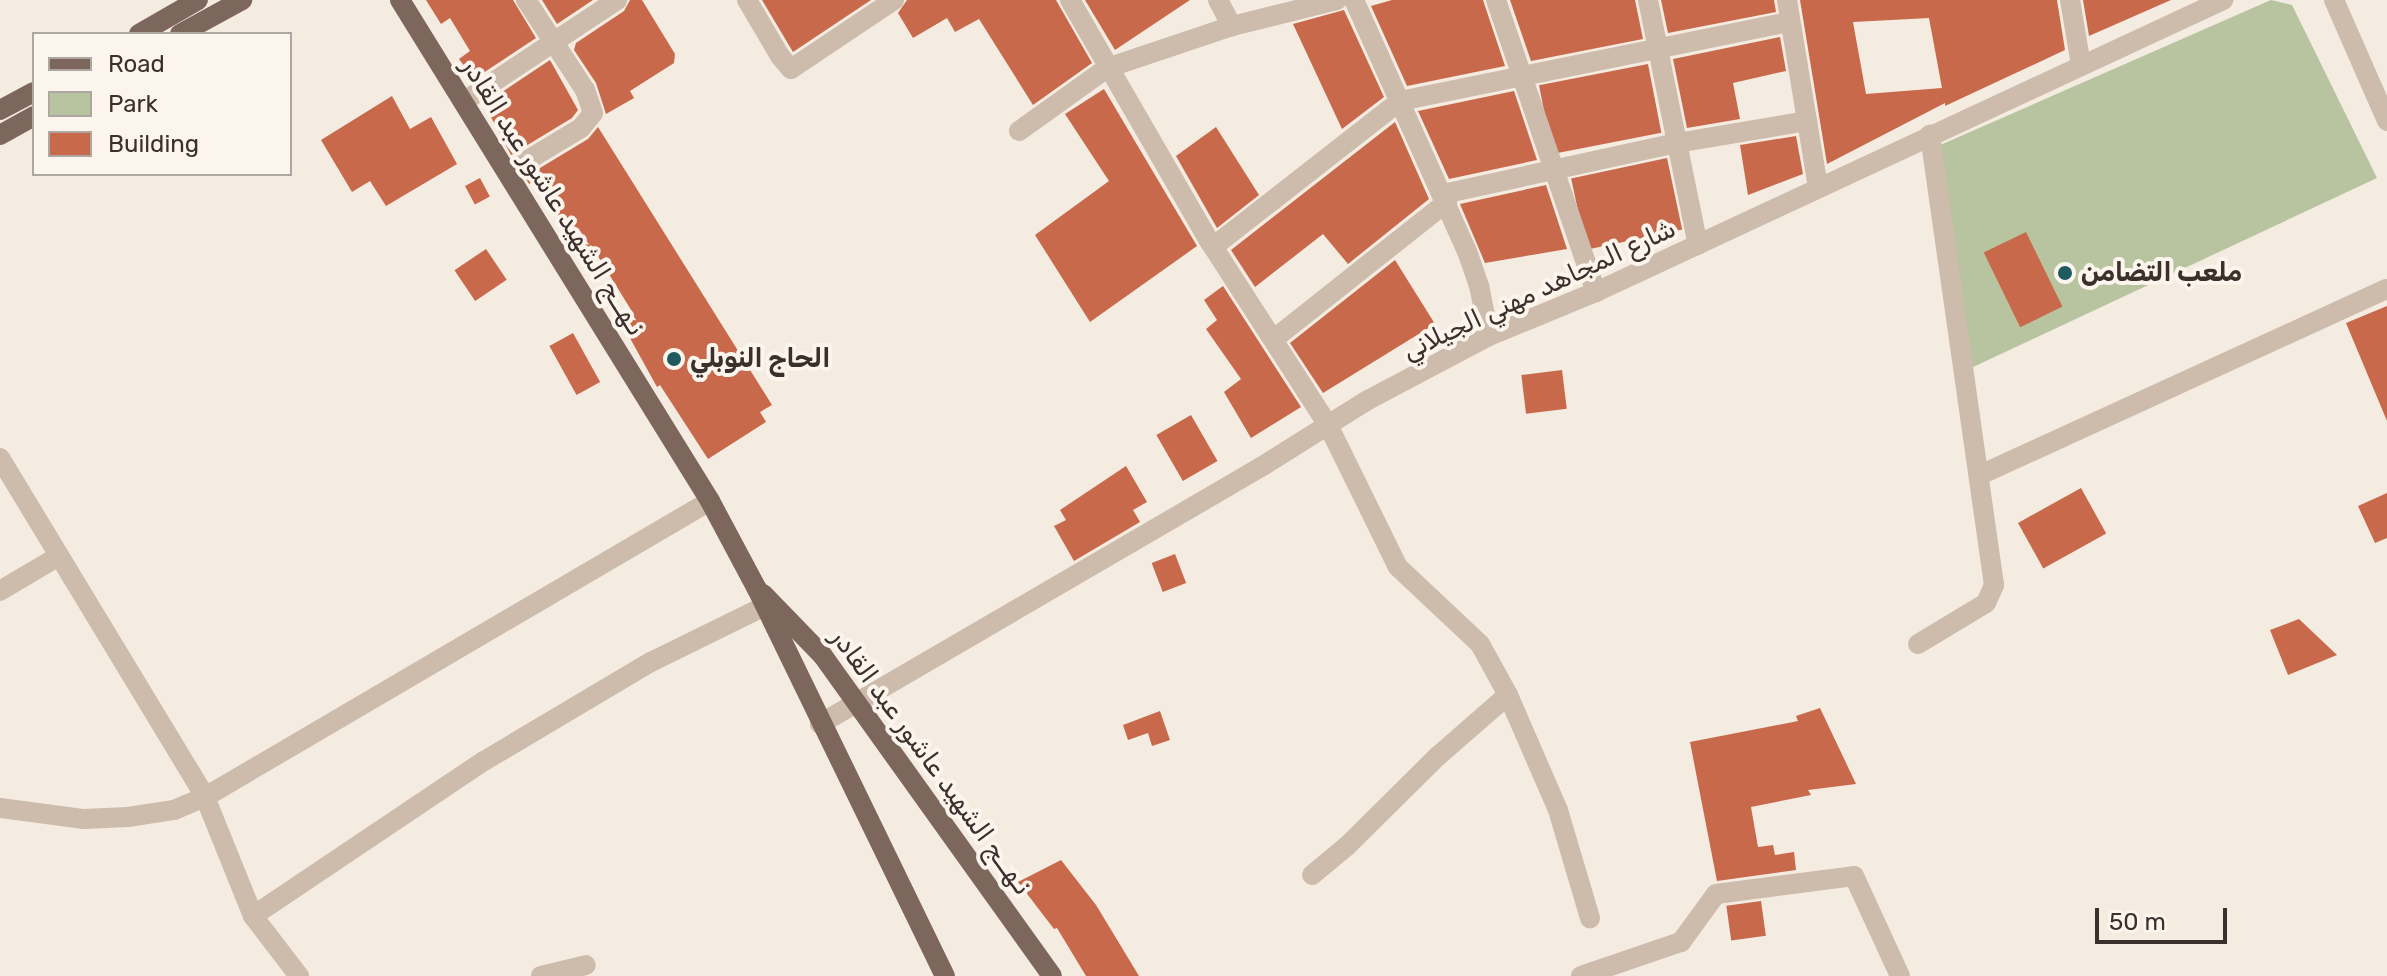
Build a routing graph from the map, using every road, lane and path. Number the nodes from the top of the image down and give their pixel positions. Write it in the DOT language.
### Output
graph roads {
  1 [pos="198,0"];
  2 [pos="242,0"];
  3 [pos="400,0"];
  4 [pos="526,0"];
  5 [pos="617,0"];
  6 [pos="747,0"];
  7 [pos="894,0"];
  8 [pos="1070,0"];
  9 [pos="1218,0"];
  10 [pos="1337,0"];
  11 [pos="1354,0"];
  12 [pos="1496,0"];
  13 [pos="1648,0"];
  14 [pos="1787,0"];
  15 [pos="2070,0"];
  16 [pos="2223,0"];
  17 [pos="2334,0"];
  18 [pos="1790,22"];
  19 [pos="1232,26"];
  20 [pos="142,32"];
  21 [pos="184,32"];
  22 [pos="552,42"];
  23 [pos="1658,50"];
  24 [pos="2081,65"];
  25 [pos="1107,68"];
  26 [pos="1525,77"];
  27 [pos="32,93"];
  28 [pos="1400,101"];
  29 [pos="463,102"];
  30 [pos="0,110"];
  31 [pos="32,117"];
  32 [pos="1807,121"];
  33 [pos="2387,121"];
  34 [pos="1019,131"];
  35 [pos="0,135"];
  36 [pos="1930,135"];
  37 [pos="1677,143"];
  38 [pos="1555,169"];
  39 [pos="508,172"];
  40 [pos="1818,187"];
  41 [pos="1445,198"];
  42 [pos="1698,245"];
  43 [pos="1213,247"];
  44 [pos="2387,289"];
  45 [pos="1596,292"];
  46 [pos="1489,336"];
  47 [pos="1274,339"];
  48 [pos="1328,425"];
  49 [pos="0,458"];
  50 [pos="1980,475"];
  51 [pos="710,501"];
  52 [pos="59,556"];
  53 [pos="0,591"];
  54 [pos="761,598"];
  55 [pos="1918,644"];
  56 [pos="1508,695"];
  57 [pos="853,703"];
  58 [pos="820,724"];
  59 [pos="205,797"];
  60 [pos="0,808"];
  61 [pos="1312,875"];
  62 [pos="253,916"];
  63 [pos="1590,918"];
  64 [pos="586,965"];
  65 [pos="299,976"];
  66 [pos="541,976"];
  67 [pos="945,976"];
  68 [pos="1052,976"];
  69 [pos="1581,976"];
  70 [pos="1900,976"];
  1 -- 20 [label="main road"];
  2 -- 21 [label="main road"];
  3 -- 29 [label="main road, نـهــج الشهيد عاشور عبد القادر"];
  4 -- 22 [label="street"];
  5 -- 22 [label="street"];
  6 -- 7 [label="street"];
  8 -- 25 [label="street"];
  9 -- 19 [label="street"];
  10 -- 19 [label="street"];
  11 -- 28 [label="street"];
  12 -- 26 [label="street"];
  13 -- 23 [label="street"];
  14 -- 18 [label="street"];
  15 -- 24 [label="street"];
  16 -- 24 [label="street, شارع المجاهد مهني الجيلاني"];
  17 -- 33 [label="street"];
  18 -- 23 [label="street"];
  18 -- 32 [label="street"];
  19 -- 25 [label="street"];
  22 -- 29 [label="street"];
  22 -- 39 [label="street"];
  23 -- 26 [label="street"];
  23 -- 37 [label="street"];
  24 -- 36 [label="street, شارع المجاهد مهني الجيلاني"];
  25 -- 34 [label="street"];
  25 -- 43 [label="street"];
  26 -- 28 [label="street"];
  26 -- 38 [label="street"];
  27 -- 30 [label="main road"];
  28 -- 41 [label="street"];
  28 -- 43 [label="street"];
  29 -- 39 [label="main road, نـهــج الشهيد عاشور عبد القادر"];
  31 -- 35 [label="main road"];
  32 -- 37 [label="street"];
  32 -- 40 [label="street"];
  36 -- 40 [label="street, شارع المجاهد مهني الجيلاني"];
  36 -- 50 [label="street"];
  37 -- 38 [label="street"];
  37 -- 42 [label="street"];
  38 -- 41 [label="street"];
  38 -- 45 [label="street"];
  39 -- 51 [label="main road, نـهــج الشهيد عاشور عبد القادر"];
  40 -- 42 [label="street, شارع المجاهد مهني الجيلاني"];
  41 -- 46 [label="street"];
  41 -- 47 [label="street"];
  42 -- 45 [label="street, شارع المجاهد مهني الجيلاني"];
  43 -- 47 [label="street"];
  44 -- 50 [label="street"];
  45 -- 46 [label="street, شارع المجاهد مهني الجيلاني"];
  46 -- 48 [label="street, شارع المجاهد مهني الجيلاني"];
  47 -- 48 [label="street"];
  48 -- 56 [label="street"];
  48 -- 57 [label="street, شارع المجاهد مهني الجيلاني"];
  49 -- 52 [label="street"];
  50 -- 55 [label="street"];
  51 -- 54 [label="main road, نـهــج الشهيد عاشور عبد القادر"];
  51 -- 59 [label="street"];
  52 -- 53 [label="street"];
  52 -- 59 [label="street"];
  54 -- 57 [label="main road, نـهــج الشهيد عاشور عبد القادر"];
  54 -- 58 [label="main road, نـهــج الشهيد عاشور عبد القادر"];
  54 -- 62 [label="street"];
  56 -- 61 [label="street"];
  56 -- 63 [label="street"];
  57 -- 58 [label="street, شارع المجاهد مهني الجيلاني"];
  57 -- 68 [label="main road, نـهــج الشهيد عاشور عبد القادر"];
  58 -- 67 [label="main road, نـهــج الشهيد عاشور عبد القادر"];
  59 -- 60 [label="street"];
  59 -- 62 [label="street"];
  62 -- 65 [label="street"];
  64 -- 66 [label="street"];
  69 -- 70 [label="street"];
}
